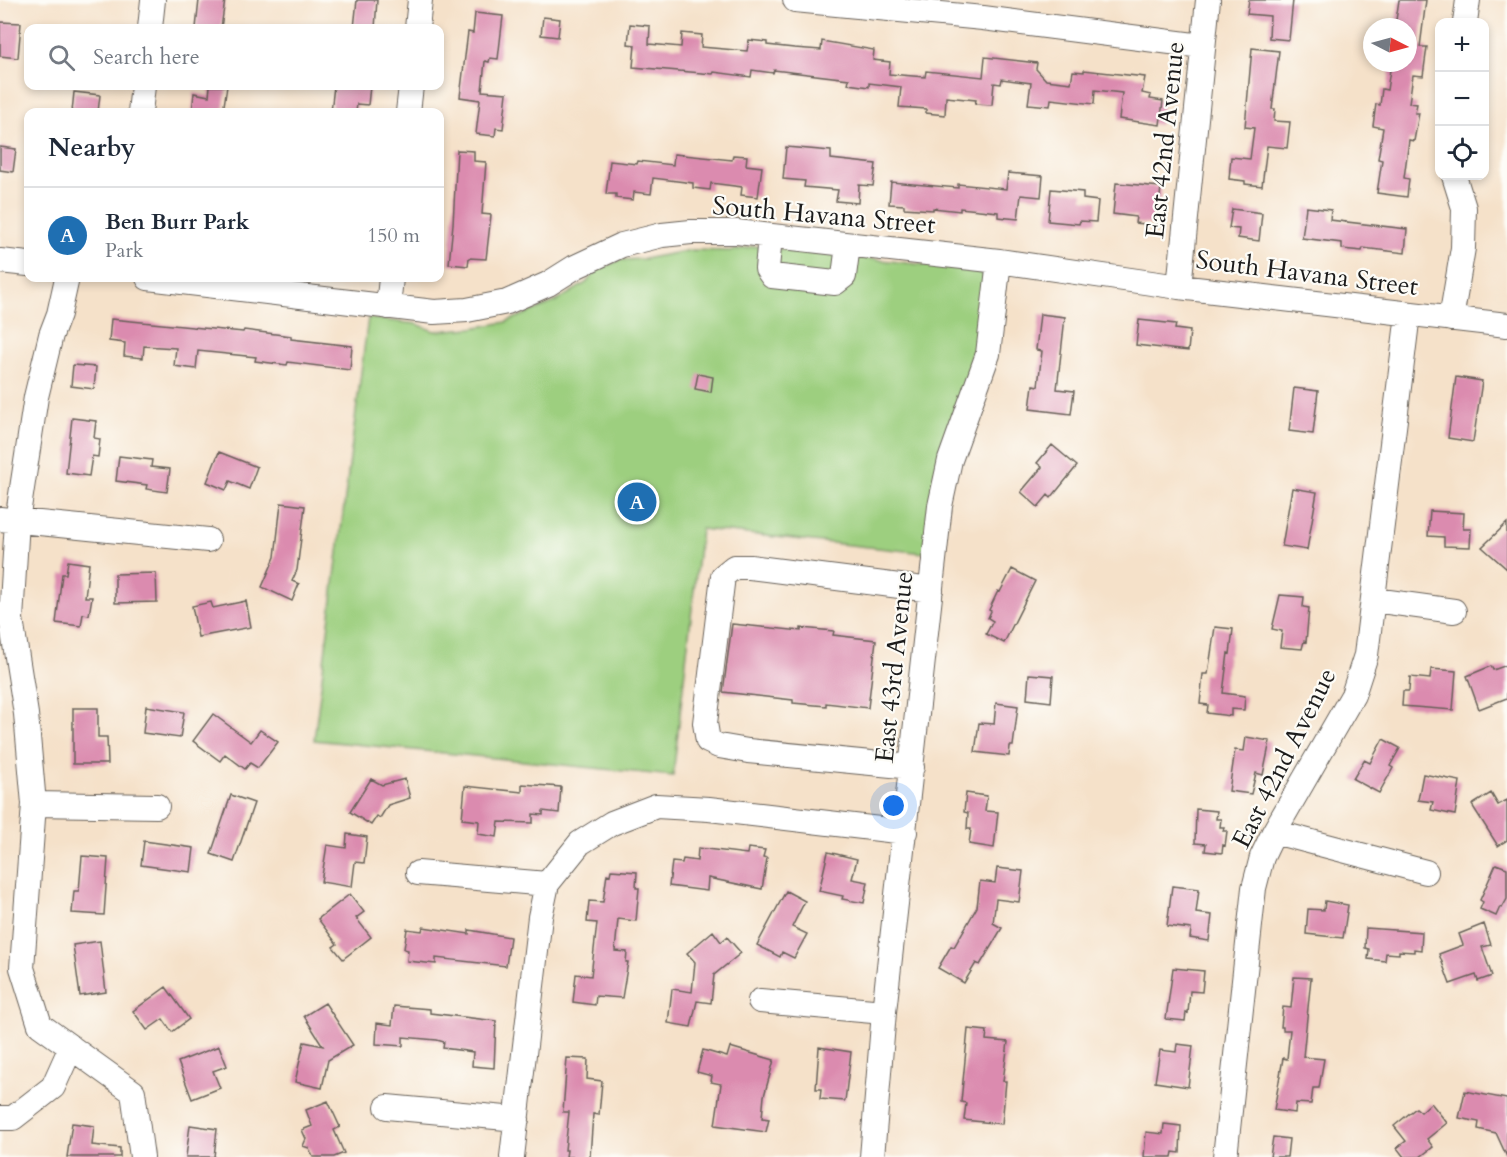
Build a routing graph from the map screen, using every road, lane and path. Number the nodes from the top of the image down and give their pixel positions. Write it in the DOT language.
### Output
graph roads {
  1 [pos="153,0"];
  2 [pos="420,0"];
  3 [pos="795,0"];
  4 [pos="1208,0"];
  5 [pos="1468,0"];
  6 [pos="984,9"];
  7 [pos="1466,18"];
  8 [pos="150,24"];
  9 [pos="417,24"];
  10 [pos="1202,46"];
  11 [pos="143,90"];
  12 [pos="411,90"];
  13 [pos="140,108"];
  14 [pos="408,108"];
  15 [pos="1455,180"];
  16 [pos="770,236"];
  17 [pos="848,245"];
  18 [pos="0,261"];
  19 [pos="999,261"];
  20 [pos="24,264"];
  21 [pos="65,282"];
  22 [pos="181,282"];
  23 [pos="391,282"];
  24 [pos="1179,287"];
  25 [pos="388,307"];
  26 [pos="1408,314"];
  27 [pos="1450,318"];
  28 [pos="1507,325"];
  29 [pos="9,520"];
  30 [pos="208,540"];
  31 [pos="931,590"];
  32 [pos="1374,600"];
  33 [pos="1454,610"];
  34 [pos="912,767"];
  35 [pos="34,804"];
  36 [pos="157,806"];
  37 [pos="904,832"];
  38 [pos="1274,832"];
  39 [pos="1426,872"];
  40 [pos="418,873"];
  41 [pos="547,884"];
  42 [pos="760,1000"];
  43 [pos="884,1012"];
  44 [pos="71,1047"];
  45 [pos="387,1107"];
  46 [pos="0,1118"];
  47 [pos="517,1119"];
  48 [pos="142,1157"];
  49 [pos="512,1157"];
  50 [pos="872,1157"];
  51 [pos="1225,1157"];
  1 -- 8 [label="street"];
  2 -- 9 [label="street"];
  3 -- 6 [label="street"];
  4 -- 10 [label="street, East 42nd Avenue"];
  5 -- 7 [label="street"];
  6 -- 10 [label="street"];
  10 -- 24 [label="street, East 42nd Avenue"];
  11 -- 13 [label="street"];
  12 -- 14 [label="street"];
  15 -- 27 [label="street"];
  16 -- 17 [label="street, South Havana Street"];
  16 -- 17 [label="street"];
  16 -- 25 [label="street, South Havana Street"];
  17 -- 19 [label="street, South Havana Street"];
  18 -- 20 [label="street"];
  19 -- 24 [label="street, South Havana Street"];
  19 -- 31 [label="street, East 43rd Avenue"];
  21 -- 29 [label="street"];
  22 -- 25 [label="street, South Havana Street"];
  23 -- 25 [label="street"];
  24 -- 26 [label="street, South Havana Street"];
  26 -- 27 [label="street, South Havana Street"];
  26 -- 32 [label="street, East 42nd Avenue"];
  27 -- 28 [label="street, South Havana Street"];
  29 -- 30 [label="street"];
  29 -- 35 [label="street"];
  31 -- 34 [label="street, East 43rd Avenue"];
  31 -- 34 [label="street"];
  32 -- 33 [label="street"];
  32 -- 38 [label="street, East 42nd Avenue"];
  34 -- 37 [label="street, East 43rd Avenue"];
  35 -- 36 [label="street"];
  35 -- 44 [label="street"];
  37 -- 41 [label="street"];
  37 -- 43 [label="street, East 43rd Avenue"];
  38 -- 39 [label="street"];
  38 -- 51 [label="street, East 42nd Avenue"];
  40 -- 41 [label="street"];
  41 -- 47 [label="street"];
  42 -- 43 [label="street"];
  43 -- 50 [label="street, East 43rd Avenue"];
  44 -- 46 [label="street"];
  44 -- 48 [label="street"];
  45 -- 47 [label="street"];
  47 -- 49 [label="street"];
}
